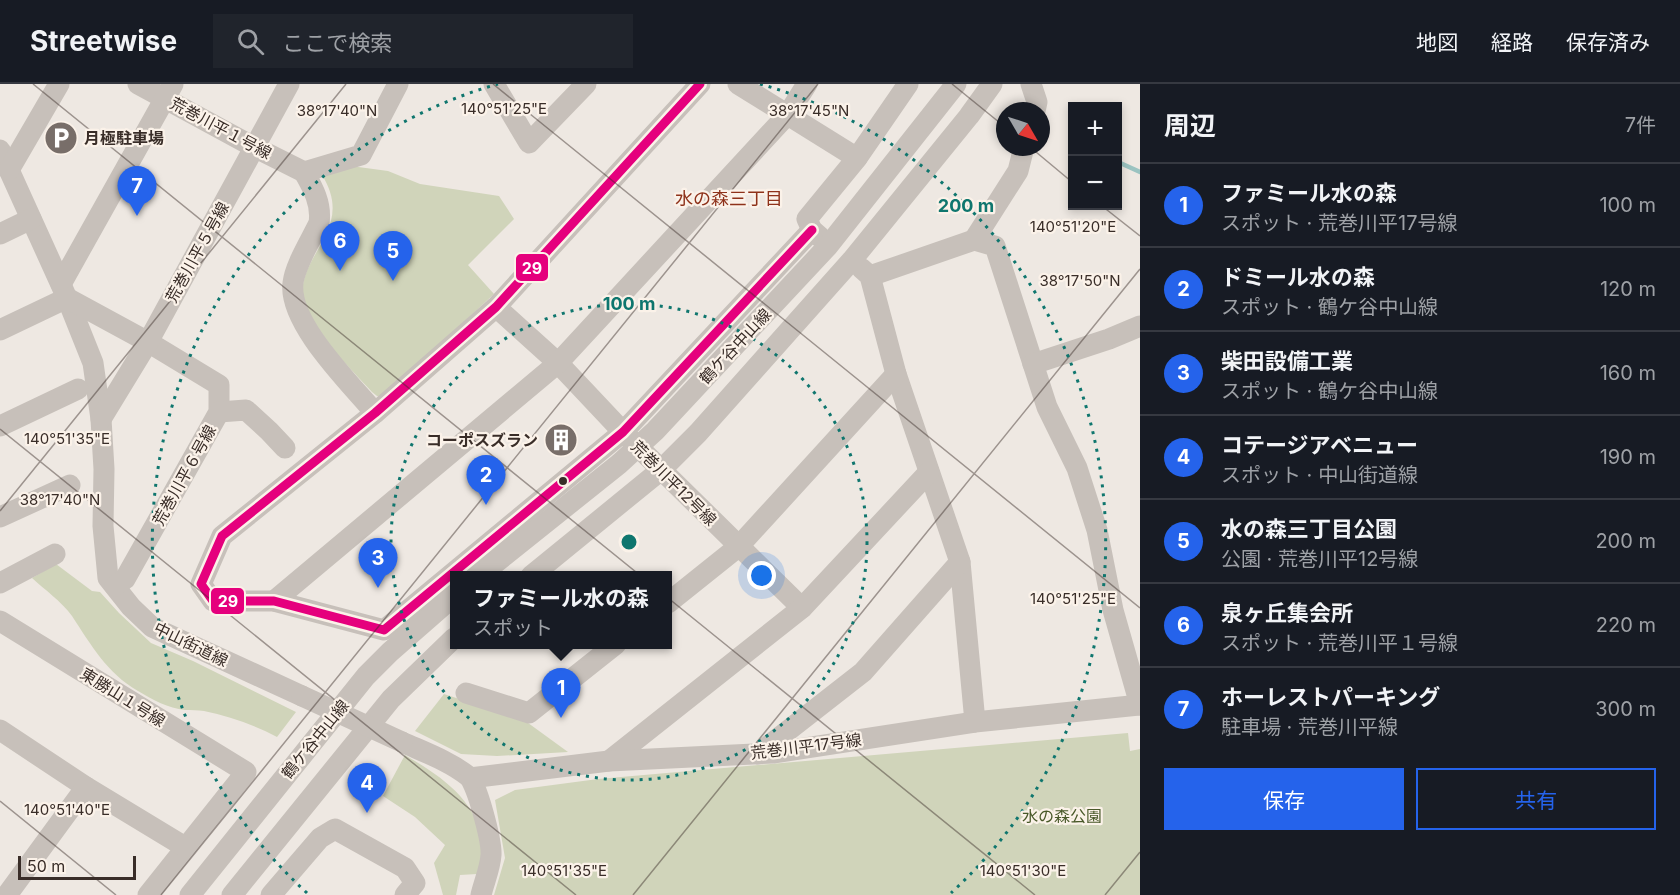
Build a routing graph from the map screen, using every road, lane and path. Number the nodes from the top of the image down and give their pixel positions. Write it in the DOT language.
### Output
graph roads {
  1 [pos="59,84"];
  2 [pos="138,84"];
  3 [pos="289,84"];
  4 [pos="398,84"];
  5 [pos="494,84"];
  6 [pos="586,84"];
  7 [pos="700,84"];
  8 [pos="738,84"];
  9 [pos="807,84"];
  10 [pos="908,84"];
  11 [pos="956,84"];
  12 [pos="992,84"];
  13 [pos="1031,84"];
  14 [pos="169,91"];
  15 [pos="1037,102"];
  16 [pos="789,114"];
  17 [pos="254,147"];
  18 [pos="0,150"];
  19 [pos="1022,156"];
  20 [pos="857,158"];
  21 [pos="9,170"];
  22 [pos="304,172"];
  23 [pos="31,219"];
  24 [pos="812,230"];
  25 [pos="0,234"];
  26 [pos="974,240"];
  27 [pos="828,246"];
  28 [pos="852,260"];
  29 [pos="870,276"];
  30 [pos="64,291"];
  31 [pos="496,307"];
  32 [pos="1140,326"];
  33 [pos="0,330"];
  34 [pos="148,342"];
  35 [pos="558,363"];
  36 [pos="1033,364"];
  37 [pos="897,374"];
  38 [pos="78,389"];
  39 [pos="219,412"];
  40 [pos="375,413"];
  41 [pos="102,419"];
  42 [pos="0,426"];
  43 [pos="631,440"];
  44 [pos="285,448"];
  45 [pos="661,470"];
  46 [pos="929,472"];
  47 [pos="70,485"];
  48 [pos="0,517"];
  49 [pos="738,547"];
  50 [pos="55,554"];
  51 [pos="960,562"];
  52 [pos="461,571"];
  53 [pos="485,571"];
  54 [pos="537,571"];
  55 [pos="450,579"];
  56 [pos="0,583"];
  57 [pos="115,586"];
  58 [pos="450,600"];
  59 [pos="672,600"];
  60 [pos="274,601"];
  61 [pos="802,608"];
  62 [pos="0,621"];
  63 [pos="450,642"];
  64 [pos="611,649"];
  65 [pos="466,693"];
  66 [pos="1140,705"];
  67 [pos="975,722"];
  68 [pos="1,732"];
  69 [pos="758,754"];
  70 [pos="609,761"];
  71 [pos="470,778"];
  72 [pos="86,787"];
  73 [pos="185,847"];
  74 [pos="156,892"];
  75 [pos="7,895"];
  76 [pos="190,895"];
  77 [pos="232,895"];
  78 [pos="271,895"];
  79 [pos="405,895"];
  80 [pos="481,895"];
  1 -- 21 [label="street"];
  2 -- 14 [label="street, 荒巻川平１号線"];
  3 -- 17 [label="street, 荒巻川平５号線"];
  4 -- 22 [label="street"];
  5 -- 6 [label="street"];
  7 -- 31 [label="street"];
  8 -- 16 [label="street"];
  9 -- 16 [label="street"];
  10 -- 20 [label="street"];
  11 -- 27 [label="street, 鶴ケ谷中山線"];
  12 -- 28 [label="street"];
  13 -- 15 [label="street"];
  14 -- 17 [label="street, 荒巻川平１号線"];
  14 -- 30 [label="street"];
  16 -- 20 [label="street"];
  16 -- 35 [label="street"];
  17 -- 22 [label="street, 荒巻川平１号線"];
  17 -- 34 [label="street, 荒巻川平５号線"];
  18 -- 21 [label="street, 中山街道線"];
  19 -- 26 [label="street"];
  20 -- 24 [label="street"];
  21 -- 23 [label="street, 中山街道線"];
  22 -- 40 [label="street"];
  23 -- 25 [label="street"];
  23 -- 30 [label="street, 中山街道線"];
  24 -- 27 [label="street"];
  24 -- 43 [label="street"];
  26 -- 29 [label="street"];
  26 -- 36 [label="street"];
  27 -- 43 [label="street, 鶴ケ谷中山線"];
  28 -- 29 [label="street"];
  28 -- 45 [label="street"];
  29 -- 37 [label="street"];
  30 -- 33 [label="street"];
  30 -- 34 [label="street, 荒巻川平６号線"];
  30 -- 41 [label="street, 中山街道線"];
  31 -- 35 [label="street, 荒巻川平12号線"];
  31 -- 40 [label="street"];
  32 -- 36 [label="street"];
  34 -- 39 [label="street, 荒巻川平６号線"];
  34 -- 41 [label="street, 荒巻川平５号線"];
  35 -- 43 [label="street, 荒巻川平12号線"];
  35 -- 60 [label="street"];
  36 -- 66 [label="street"];
  37 -- 46 [label="street"];
  37 -- 49 [label="street"];
  38 -- 42 [label="street"];
  39 -- 44 [label="street"];
  39 -- 57 [label="street, 荒巻川平６号線"];
  40 -- 60 [label="street"];
  41 -- 57 [label="street, 中山街道線"];
  43 -- 45 [label="street, 荒巻川平12号線"];
  43 -- 52 [label="street"];
  43 -- 53 [label="street, 鶴ケ谷中山線"];
  45 -- 49 [label="street, 荒巻川平12号線"];
  45 -- 54 [label="street"];
  46 -- 51 [label="street"];
  46 -- 61 [label="street"];
  47 -- 48 [label="street"];
  49 -- 59 [label="street"];
  49 -- 61 [label="street, 荒巻川平12号線"];
  50 -- 56 [label="street"];
  51 -- 67 [label="street"];
  51 -- 69 [label="street"];
  55 -- 60 [label="street"];
  57 -- 71 [label="street, 中山街道線, bridge"];
  58 -- 76 [label="street, 鶴ケ谷中山線"];
  61 -- 70 [label="street"];
  62 -- 73 [label="street, 東勝山１号線"];
  63 -- 77 [label="street"];
  64 -- 65 [label="street"];
  66 -- 67 [label="street, 荒巻川平17号線"];
  67 -- 69 [label="street, 荒巻川平17号線"];
  68 -- 72 [label="street"];
  69 -- 70 [label="street, 荒巻川平17号線"];
  70 -- 71 [label="street, 荒巻川平17号線"];
  71 -- 80 [label="street"];
  72 -- 73 [label="street"];
  72 -- 75 [label="street"];
  73 -- 74 [label="street"];
  78 -- 79 [label="street"];
}
